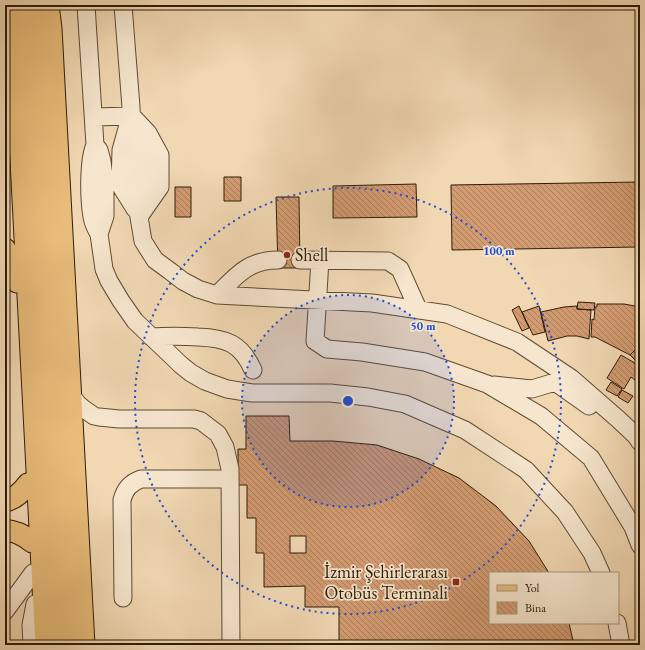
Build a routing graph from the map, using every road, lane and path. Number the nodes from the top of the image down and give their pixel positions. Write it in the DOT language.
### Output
graph roads {
  1 [pos="13,5"];
  2 [pos="30,5"];
  3 [pos="48,5"];
  4 [pos="52,5"];
  5 [pos="86,5"];
  6 [pos="123,5"];
  7 [pos="51,28"];
  8 [pos="5,56"];
  9 [pos="132,116"];
  10 [pos="94,117"];
  11 [pos="140,217"];
  12 [pos="5,249"];
  13 [pos="278,260"];
  14 [pos="300,260"];
  15 [pos="320,260"];
  16 [pos="17,282"];
  17 [pos="217,295"];
  18 [pos="317,299"];
  19 [pos="418,309"];
  20 [pos="156,342"];
  21 [pos="253,370"];
  22 [pos="487,384"];
  23 [pos="71,395"];
  24 [pos="618,419"];
  25 [pos="640,442"];
  26 [pos="230,479"];
  27 [pos="28,484"];
  28 [pos="5,500"];
  29 [pos="636,528"];
  30 [pos="5,530"];
  31 [pos="32,542"];
  32 [pos="640,545"];
  33 [pos="601,572"];
  34 [pos="33,573"];
  35 [pos="123,598"];
  36 [pos="35,604"];
  37 [pos="5,611"];
  38 [pos="616,624"];
  39 [pos="32,645"];
  40 [pos="37,645"];
  41 [pos="46,645"];
  42 [pos="64,645"];
  43 [pos="84,645"];
  44 [pos="231,645"];
  45 [pos="621,645"];
  1 -- 41 [label="main road"];
  2 -- 42 [label="main road"];
  3 -- 7 [label="main road"];
  4 -- 7 [label="main road"];
  5 -- 10 [label="lane"];
  6 -- 9 [label="lane"];
  7 -- 23 [label="main road"];
  8 -- 16 [label="main road"];
  9 -- 10 [label="lane"];
  9 -- 11 [label="lane"];
  9 -- 11 [label="lane"];
  10 -- 20 [label="lane"];
  11 -- 17 [label="lane"];
  12 -- 16 [label="main road"];
  13 -- 17 [label="lane"];
  14 -- 15 [label="lane"];
  15 -- 18 [label="lane"];
  15 -- 19 [label="lane"];
  16 -- 27 [label="main road"];
  17 -- 18 [label="lane"];
  18 -- 19 [label="lane"];
  18 -- 22 [label="lane"];
  19 -- 24 [label="lane"];
  20 -- 21 [label="lane"];
  20 -- 33 [label="lane"];
  22 -- 24 [label="lane"];
  22 -- 29 [label="lane"];
  23 -- 26 [label="lane"];
  23 -- 43 [label="main road"];
  24 -- 25 [label="lane"];
  26 -- 35 [label="lane"];
  26 -- 44 [label="lane"];
  27 -- 28 [label="main road"];
  27 -- 31 [label="main road"];
  29 -- 32 [label="lane"];
  30 -- 31 [label="main road"];
  31 -- 34 [label="main road"];
  34 -- 36 [label="main road"];
  34 -- 37 [label="lane"];
  36 -- 39 [label="lane"];
  36 -- 40 [label="main road"];
  38 -- 45 [label="lane"];
}
